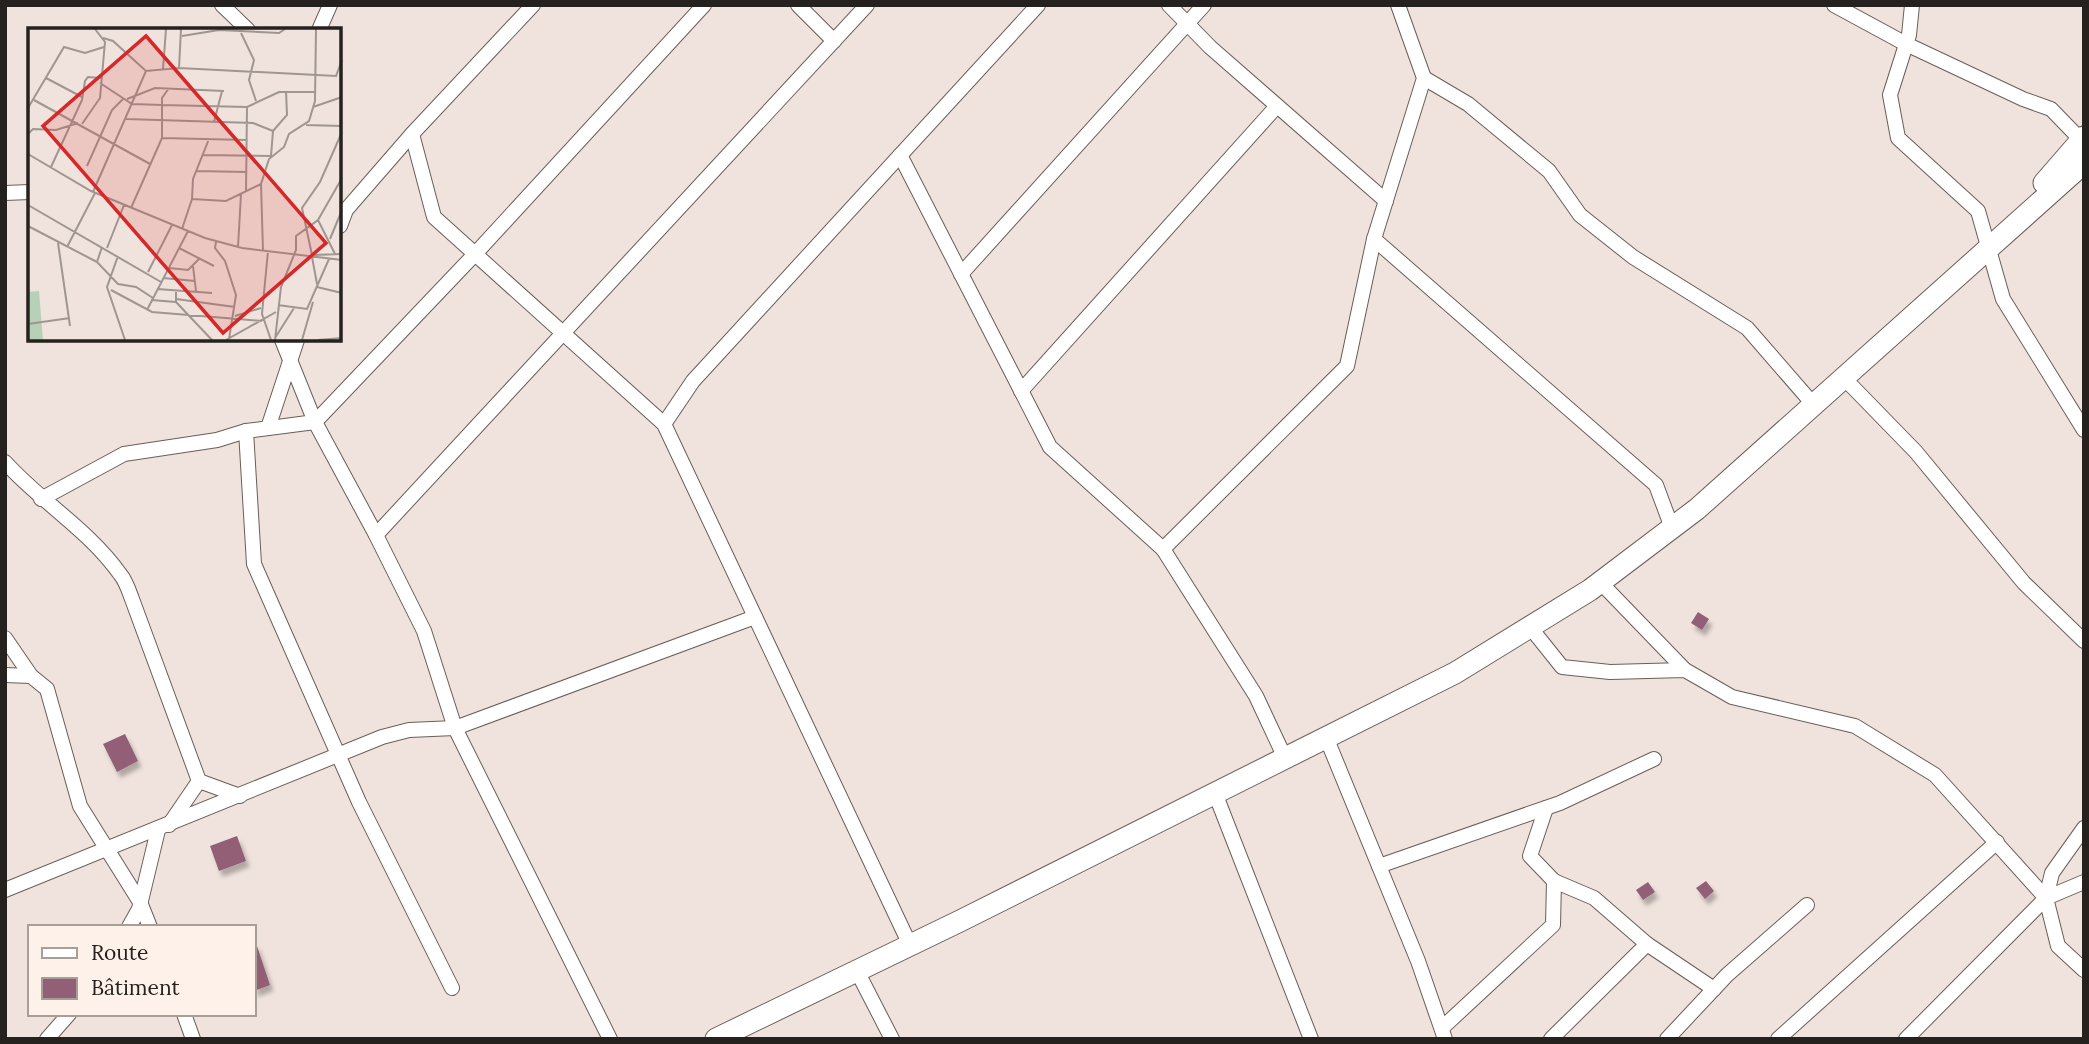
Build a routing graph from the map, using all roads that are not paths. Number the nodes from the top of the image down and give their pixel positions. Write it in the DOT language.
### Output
graph roads {
  1 [pos="222,5"];
  2 [pos="330,5"];
  3 [pos="533,5"];
  4 [pos="704,5"];
  5 [pos="798,5"];
  6 [pos="867,5"];
  7 [pos="1038,5"];
  8 [pos="1168,5"];
  9 [pos="1204,5"];
  10 [pos="1398,5"];
  11 [pos="1833,5"];
  12 [pos="1912,5"];
  13 [pos="1187,24"];
  14 [pos="246,28"];
  15 [pos="320,28"];
  16 [pos="834,41"];
  17 [pos="1906,44"];
  18 [pos="1424,78"];
  19 [pos="1277,106"];
  20 [pos="412,134"];
  21 [pos="2083,138"];
  22 [pos="900,155"];
  23 [pos="2084,163"];
  24 [pos="28,192"];
  25 [pos="5,193"];
  26 [pos="1386,201"];
  27 [pos="341,223"];
  28 [pos="1374,239"];
  29 [pos="1989,247"];
  30 [pos="475,254"];
  31 [pos="961,274"];
  32 [pos="563,333"];
  33 [pos="282,341"];
  34 [pos="297,341"];
  35 [pos="290,357"];
  36 [pos="1843,377"];
  37 [pos="1021,391"];
  38 [pos="1813,404"];
  39 [pos="315,422"];
  40 [pos="664,424"];
  41 [pos="268,428"];
  42 [pos="2084,430"];
  43 [pos="246,431"];
  44 [pos="9,472"];
  45 [pos="41,499"];
  46 [pos="1672,528"];
  47 [pos="376,535"];
  48 [pos="1163,549"];
  49 [pos="1600,582"];
  50 [pos="755,617"];
  51 [pos="1530,627"];
  52 [pos="5,638"];
  53 [pos="2084,640"];
  54 [pos="1685,670"];
  55 [pos="5,675"];
  56 [pos="31,676"];
  57 [pos="455,729"];
  58 [pos="1326,737"];
  59 [pos="337,755"];
  60 [pos="1285,758"];
  61 [pos="1654,759"];
  62 [pos="199,781"];
  63 [pos="1214,793"];
  64 [pos="240,796"];
  65 [pos="1546,808"];
  66 [pos="163,827"];
  67 [pos="2084,828"];
  68 [pos="1997,842"];
  69 [pos="108,850"];
  70 [pos="1379,866"];
  71 [pos="1553,881"];
  72 [pos="2084,882"];
  73 [pos="5,890"];
  74 [pos="2046,898"];
  75 [pos="140,902"];
  76 [pos="1807,905"];
  77 [pos="130,925"];
  78 [pos="149,925"];
  79 [pos="1647,944"];
  80 [pos="910,945"];
  81 [pos="2084,970"];
  82 [pos="858,971"];
  83 [pos="452,988"];
  84 [pos="1714,989"];
  85 [pos="67,1016"];
  86 [pos="185,1016"];
  87 [pos="1443,1033"];
  88 [pos="47,1039"];
  89 [pos="193,1039"];
  90 [pos="610,1039"];
  91 [pos="716,1039"];
  92 [pos="892,1039"];
  93 [pos="1311,1039"];
  94 [pos="1551,1039"];
  95 [pos="1667,1039"];
  96 [pos="1778,1039"];
  97 [pos="1906,1039"];
  1 -- 14 [label="street"];
  2 -- 15 [label="street"];
  3 -- 20 [label="street"];
  4 -- 30 [label="street"];
  5 -- 16 [label="street"];
  6 -- 16 [label="street"];
  7 -- 22 [label="street"];
  8 -- 13 [label="street"];
  9 -- 13 [label="street"];
  10 -- 18 [label="street"];
  11 -- 17 [label="street"];
  12 -- 17 [label="street"];
  13 -- 19 [label="street"];
  13 -- 31 [label="street"];
  16 -- 32 [label="street"];
  17 -- 21 [label="street"];
  17 -- 29 [label="street"];
  18 -- 26 [label="street"];
  18 -- 38 [label="street"];
  19 -- 26 [label="street"];
  19 -- 37 [label="street"];
  20 -- 27 [label="street"];
  20 -- 30 [label="street"];
  21 -- 29 [label="street"];
  22 -- 31 [label="street"];
  22 -- 40 [label="street"];
  23 -- 29 [label="street"];
  24 -- 25 [label="street"];
  26 -- 28 [label="street"];
  28 -- 46 [label="street"];
  28 -- 48 [label="street"];
  29 -- 36 [label="street"];
  29 -- 42 [label="street"];
  30 -- 32 [label="street"];
  30 -- 39 [label="street"];
  31 -- 37 [label="street"];
  32 -- 40 [label="street"];
  32 -- 47 [label="street"];
  33 -- 35 [label="street"];
  34 -- 35 [label="street"];
  35 -- 39 [label="street"];
  35 -- 41 [label="street"];
  36 -- 38 [label="street"];
  36 -- 53 [label="street"];
  37 -- 48 [label="street"];
  38 -- 46 [label="street"];
  39 -- 41 [label="street"];
  39 -- 47 [label="street"];
  40 -- 50 [label="street"];
  41 -- 43 [label="street"];
  43 -- 45 [label="street"];
  43 -- 59 [label="street"];
  44 -- 45 [label="street"];
  45 -- 62 [label="street"];
  46 -- 49 [label="street"];
  47 -- 57 [label="street"];
  48 -- 60 [label="street"];
  49 -- 51 [label="street"];
  49 -- 54 [label="street"];
  50 -- 57 [label="street"];
  50 -- 80 [label="street"];
  51 -- 54 [label="street"];
  51 -- 58 [label="street"];
  52 -- 56 [label="street"];
  54 -- 68 [label="street"];
  55 -- 56 [label="street"];
  56 -- 69 [label="street"];
  57 -- 59 [label="street"];
  57 -- 90 [label="street"];
  58 -- 60 [label="street"];
  58 -- 70 [label="street"];
  59 -- 64 [label="street"];
  59 -- 83 [label="street"];
  60 -- 63 [label="street"];
  61 -- 65 [label="street"];
  62 -- 64 [label="street"];
  62 -- 66 [label="street"];
  63 -- 80 [label="street"];
  63 -- 93 [label="street"];
  64 -- 66 [label="street"];
  65 -- 70 [label="street"];
  65 -- 71 [label="street"];
  66 -- 69 [label="street"];
  66 -- 75 [label="street"];
  67 -- 74 [label="street"];
  68 -- 74 [label="street"];
  68 -- 96 [label="street"];
  69 -- 73 [label="street"];
  69 -- 75 [label="street"];
  70 -- 87 [label="street"];
  71 -- 79 [label="street"];
  71 -- 87 [label="street"];
  72 -- 74 [label="street"];
  74 -- 81 [label="street"];
  74 -- 97 [label="street"];
  75 -- 77 [label="street"];
  75 -- 78 [label="street"];
  76 -- 84 [label="street"];
  79 -- 84 [label="street"];
  79 -- 94 [label="street"];
  80 -- 82 [label="street"];
  82 -- 91 [label="street"];
  82 -- 92 [label="street"];
  84 -- 95 [label="street"];
  85 -- 88 [label="street"];
  86 -- 89 [label="street"];
}
